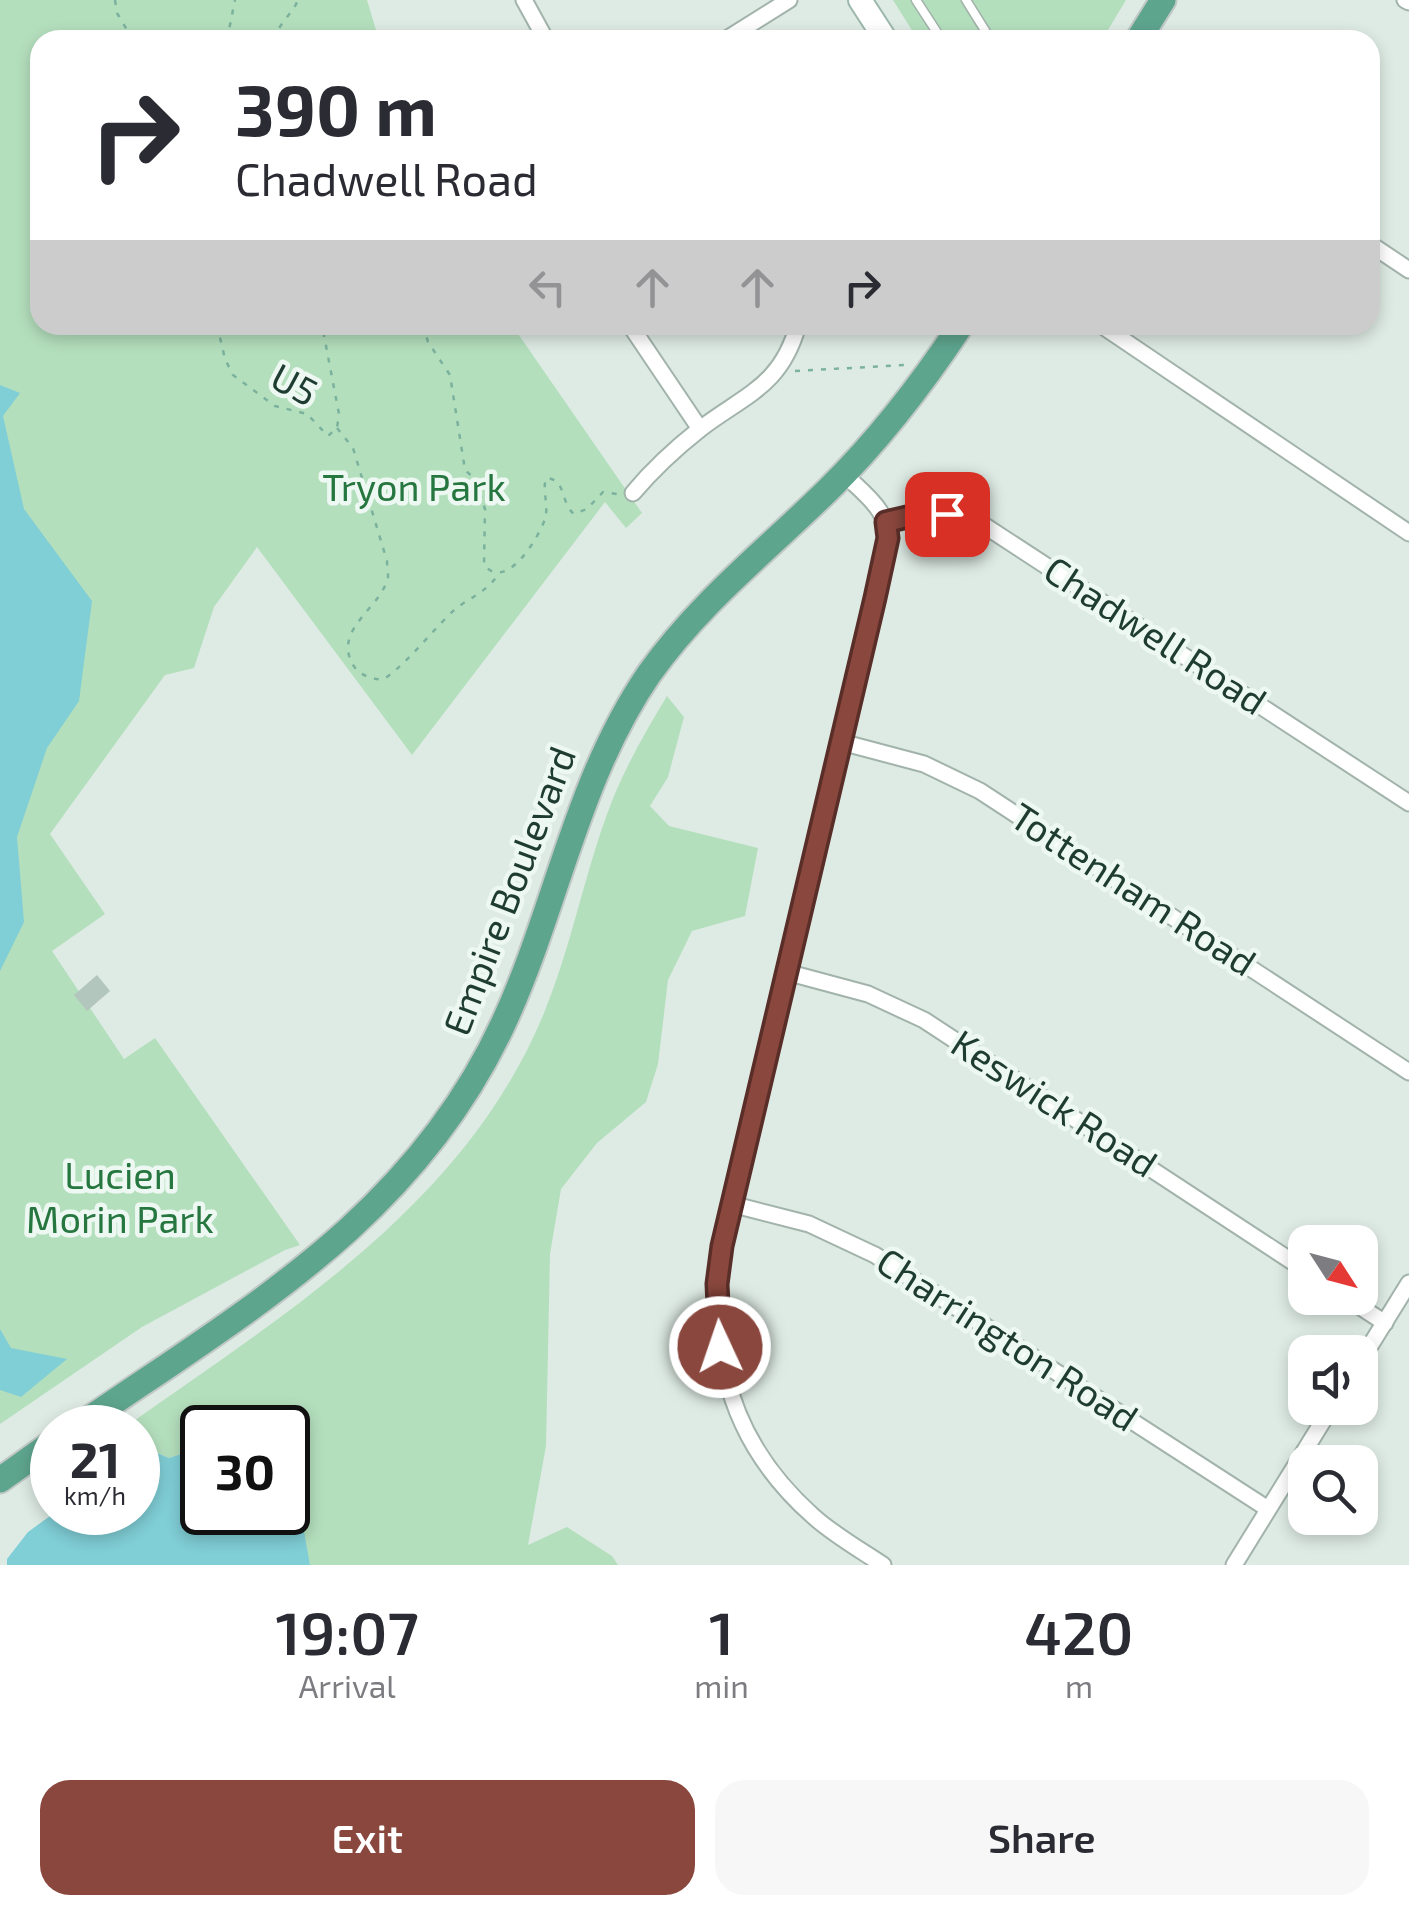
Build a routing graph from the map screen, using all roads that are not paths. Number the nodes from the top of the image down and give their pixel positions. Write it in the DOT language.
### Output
graph roads {
  1 [pos="524,0"];
  2 [pos="789,0"];
  3 [pos="860,0"];
  4 [pos="916,0"];
  5 [pos="966,0"];
  6 [pos="1163,0"];
  7 [pos="540,30"];
  8 [pos="741,30"];
  9 [pos="880,30"];
  10 [pos="936,30"];
  11 [pos="985,30"];
  12 [pos="1144,30"];
  13 [pos="1380,251"];
  14 [pos="1409,270"];
  15 [pos="637,335"];
  16 [pos="794,335"];
  17 [pos="953,335"];
  18 [pos="1115,335"];
  19 [pos="700,429"];
  20 [pos="844,474"];
  21 [pos="633,493"];
  22 [pos="886,522"];
  23 [pos="1409,533"];
  24 [pos="841,742"];
  25 [pos="1409,803"];
  26 [pos="786,972"];
  27 [pos="1409,1072"];
  28 [pos="731,1204"];
  29 [pos="1288,1259"];
  30 [pos="1409,1283"];
  31 [pos="1373,1315"];
  32 [pos="1385,1323"];
  33 [pos="1377,1335"];
  34 [pos="109,1405"];
  35 [pos="1321,1425"];
  36 [pos="30,1459"];
  37 [pos="0,1480"];
  38 [pos="1268,1509"];
  39 [pos="883,1565"];
  40 [pos="1234,1565"];
  1 -- 7 [label="street"];
  2 -- 8 [label="street"];
  3 -- 9 [label="main road"];
  4 -- 10 [label="lane"];
  5 -- 11 [label="lane"];
  6 -- 12 [label="main road"];
  13 -- 14 [label="street"];
  15 -- 19 [label="street"];
  16 -- 19 [label="street"];
  17 -- 20 [label="main road, Empire Boulevard"];
  18 -- 23 [label="street"];
  19 -- 21 [label="street"];
  20 -- 22 [label="street"];
  20 -- 34 [label="main road, Empire Boulevard"];
  22 -- 24 [label="street"];
  22 -- 25 [label="street, Chadwell Road"];
  24 -- 26 [label="street"];
  24 -- 27 [label="street, Tottenham Road"];
  26 -- 28 [label="street"];
  26 -- 29 [label="street, Keswick Road"];
  28 -- 38 [label="street, Charrington Road"];
  28 -- 39 [label="street"];
  30 -- 32 [label="street"];
  31 -- 32 [label="street"];
  32 -- 33 [label="street"];
  35 -- 38 [label="street"];
  36 -- 37 [label="main road"];
  38 -- 40 [label="street"];
}
